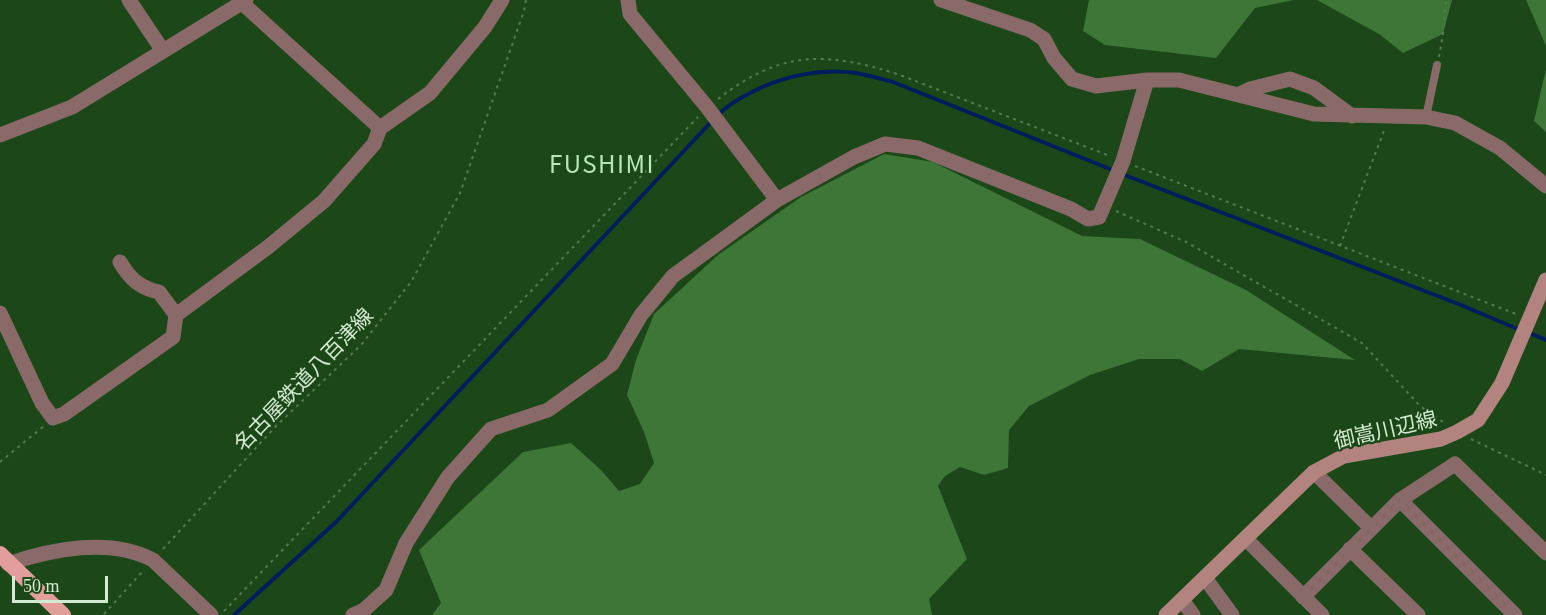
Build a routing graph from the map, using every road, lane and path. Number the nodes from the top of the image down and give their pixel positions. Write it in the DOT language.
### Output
graph roads {
  1 [pos="129,0"];
  2 [pos="502,0"];
  3 [pos="526,0"];
  4 [pos="627,0"];
  5 [pos="941,0"];
  6 [pos="1446,0"];
  7 [pos="244,1"];
  8 [pos="163,51"];
  9 [pos="1437,65"];
  10 [pos="1147,80"];
  11 [pos="1238,95"];
  12 [pos="707,107"];
  13 [pos="1352,117"];
  14 [pos="1390,117"];
  15 [pos="1426,117"];
  16 [pos="380,128"];
  17 [pos="0,135"];
  18 [pos="1123,161"];
  19 [pos="1546,186"];
  20 [pos="777,200"];
  21 [pos="1105,206"];
  22 [pos="1340,246"];
  23 [pos="120,262"];
  24 [pos="1546,280"];
  25 [pos="0,313"];
  26 [pos="176,315"];
  27 [pos="1527,327"];
  28 [pos="53,418"];
  29 [pos="1457,432"];
  30 [pos="0,462"];
  31 [pos="1314,472"];
  32 [pos="1546,475"];
  33 [pos="1400,500"];
  34 [pos="1371,528"];
  35 [pos="1246,539"];
  36 [pos="1350,549"];
  37 [pos="1546,553"];
  38 [pos="4,559"];
  39 [pos="153,560"];
  40 [pos="1205,578"];
  41 [pos="1303,597"];
  42 [pos="1182,600"];
  43 [pos="104,614"];
  44 [pos="63,615"];
  45 [pos="211,615"];
  46 [pos="220,615"];
  47 [pos="353,615"];
  48 [pos="1166,615"];
  49 [pos="1193,615"];
  50 [pos="1232,615"];
  51 [pos="1322,615"];
  52 [pos="1418,615"];
  53 [pos="1515,615"];
  1 -- 8 [label="street"];
  2 -- 16 [label="street"];
  3 -- 39 [label="path, 名古屋鉄道八百津線"];
  4 -- 12 [label="street"];
  5 -- 10 [label="street"];
  6 -- 9 [label="path"];
  7 -- 8 [label="street"];
  7 -- 16 [label="street"];
  8 -- 17 [label="street"];
  9 -- 15 [label="lane"];
  10 -- 11 [label="street"];
  10 -- 18 [label="street"];
  11 -- 13 [label="street"];
  11 -- 13 [label="street"];
  12 -- 18 [label="path"];
  12 -- 20 [label="street"];
  12 -- 46 [label="path"];
  13 -- 14 [label="street"];
  14 -- 15 [label="street"];
  14 -- 22 [label="path"];
  15 -- 19 [label="street"];
  16 -- 26 [label="street"];
  18 -- 21 [label="street"];
  18 -- 22 [label="path"];
  20 -- 21 [label="street"];
  20 -- 47 [label="street"];
  21 -- 29 [label="path"];
  22 -- 27 [label="path"];
  23 -- 26 [label="street"];
  24 -- 27 [label="main road, 御嵩川辺線"];
  25 -- 28 [label="street"];
  26 -- 28 [label="street"];
  27 -- 29 [label="main road, 御嵩川辺線"];
  28 -- 30 [label="path"];
  29 -- 31 [label="main road, 御嵩川辺線"];
  29 -- 32 [label="path"];
  31 -- 34 [label="street"];
  31 -- 35 [label="main road, 御嵩川辺線"];
  33 -- 34 [label="street"];
  33 -- 37 [label="street"];
  33 -- 53 [label="street"];
  34 -- 36 [label="street"];
  35 -- 40 [label="main road, 御嵩川辺線"];
  35 -- 41 [label="street"];
  36 -- 41 [label="street"];
  36 -- 52 [label="street"];
  38 -- 39 [label="street"];
  38 -- 44 [label="highway"];
  39 -- 43 [label="path, 名古屋鉄道八百津線"];
  39 -- 45 [label="street"];
  40 -- 42 [label="main road, 御嵩川辺線"];
  40 -- 50 [label="street"];
  41 -- 51 [label="street"];
  42 -- 48 [label="main road, 御嵩川辺線"];
  42 -- 49 [label="street"];
}
